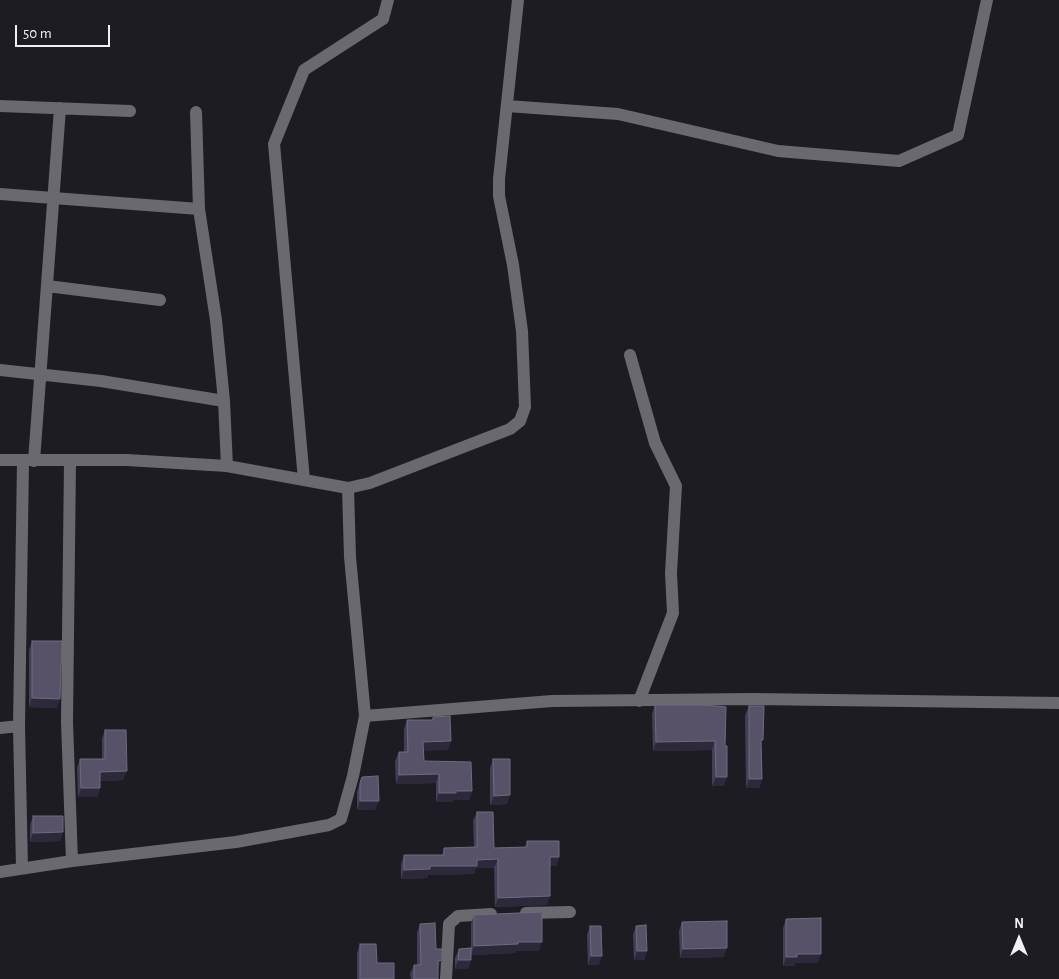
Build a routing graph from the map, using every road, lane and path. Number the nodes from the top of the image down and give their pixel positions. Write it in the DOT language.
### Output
graph roads {
  1 [pos="388,0"];
  2 [pos="518,0"];
  3 [pos="987,0"];
  4 [pos="0,106"];
  5 [pos="507,106"];
  6 [pos="60,108"];
  7 [pos="130,111"];
  8 [pos="196,112"];
  9 [pos="0,194"];
  10 [pos="54,198"];
  11 [pos="199,209"];
  12 [pos="47,286"];
  13 [pos="160,300"];
  14 [pos="630,355"];
  15 [pos="0,370"];
  16 [pos="40,374"];
  17 [pos="224,401"];
  18 [pos="0,460"];
  19 [pos="28,461"];
  20 [pos="70,461"];
  21 [pos="227,466"];
  22 [pos="304,480"];
  23 [pos="348,488"];
  24 [pos="639,700"];
  25 [pos="1059,703"];
  26 [pos="365,716"];
  27 [pos="19,726"];
  28 [pos="0,728"];
  29 [pos="72,862"];
  30 [pos="22,868"];
  31 [pos="0,872"];
  32 [pos="570,912"];
  33 [pos="446,979"];
  1 -- 22 [label="street"];
  2 -- 5 [label="street"];
  3 -- 5 [label="street"];
  4 -- 6 [label="street"];
  5 -- 23 [label="street"];
  6 -- 7 [label="street"];
  6 -- 10 [label="street"];
  8 -- 11 [label="street"];
  9 -- 10 [label="street"];
  10 -- 11 [label="street"];
  10 -- 12 [label="street"];
  11 -- 17 [label="street"];
  12 -- 13 [label="street"];
  12 -- 16 [label="street"];
  14 -- 24 [label="street"];
  15 -- 16 [label="street"];
  16 -- 17 [label="street"];
  16 -- 19 [label="street"];
  17 -- 21 [label="street"];
  18 -- 19 [label="street"];
  19 -- 20 [label="street"];
  19 -- 27 [label="street"];
  20 -- 21 [label="street"];
  20 -- 29 [label="street"];
  21 -- 22 [label="street"];
  22 -- 23 [label="street"];
  23 -- 26 [label="street"];
  24 -- 25 [label="street"];
  24 -- 26 [label="street"];
  26 -- 29 [label="street"];
  27 -- 28 [label="street"];
  27 -- 30 [label="street"];
  29 -- 30 [label="street"];
  30 -- 31 [label="street"];
  32 -- 33 [label="street"];
}
